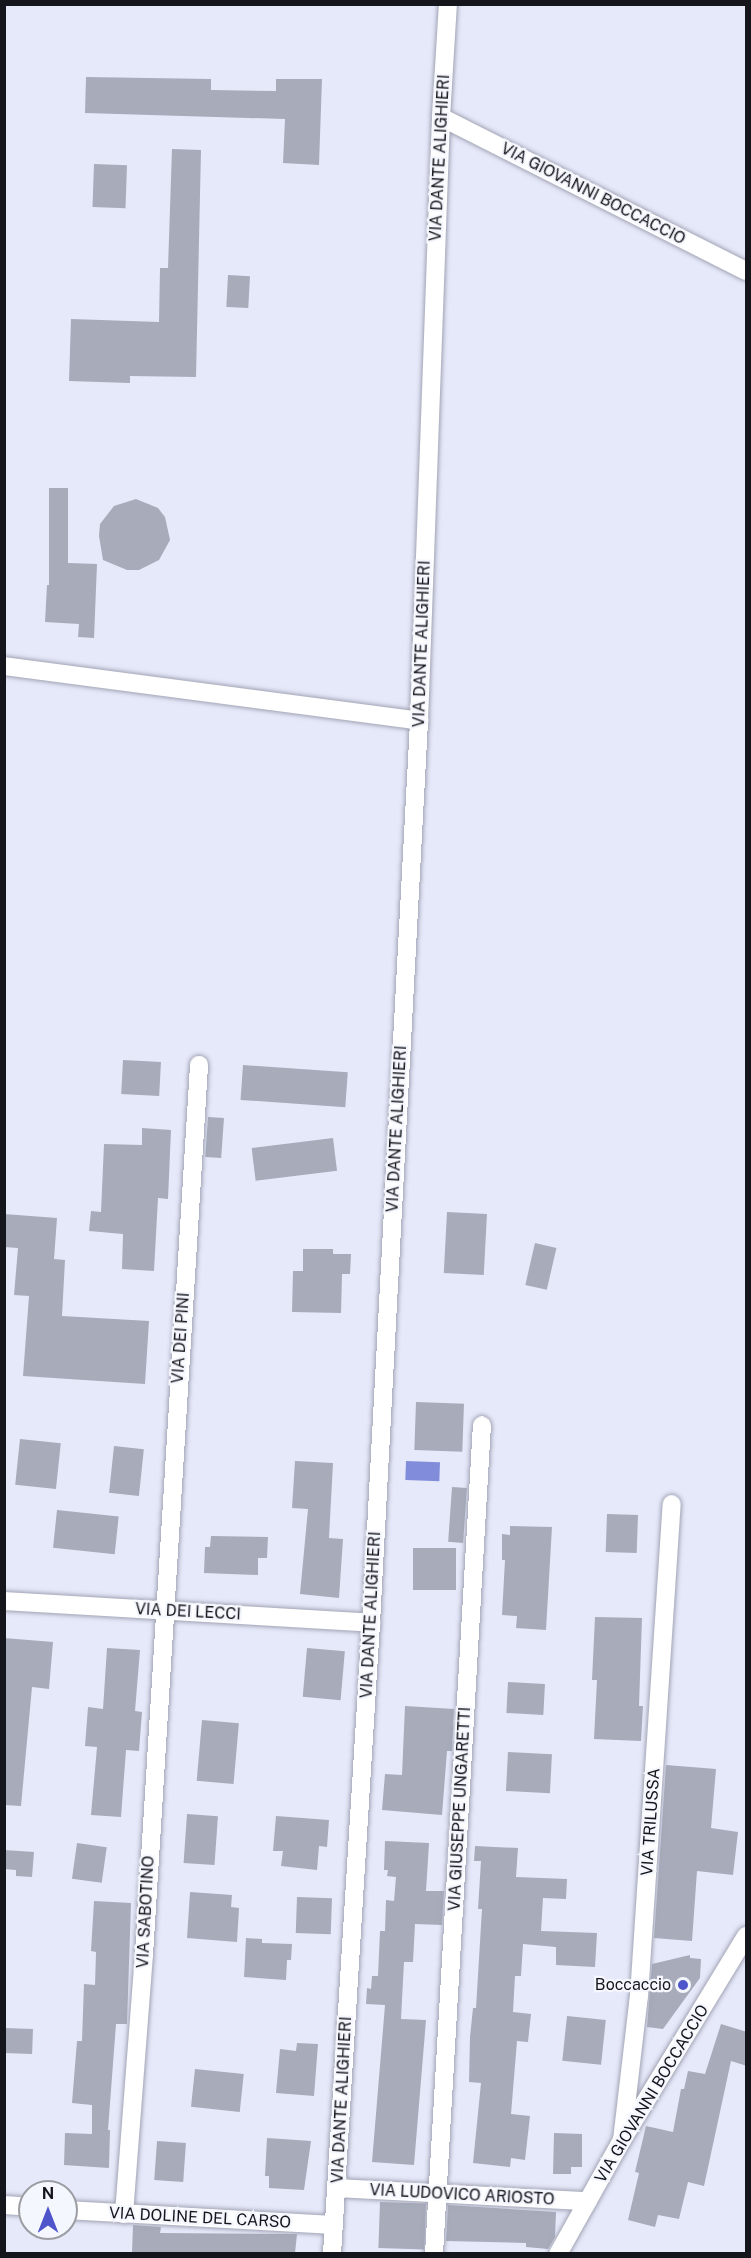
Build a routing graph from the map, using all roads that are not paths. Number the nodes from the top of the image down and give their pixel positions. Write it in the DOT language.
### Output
graph roads {
  1 [pos="448,4"];
  2 [pos="441,117"];
  3 [pos="747,271"];
  4 [pos="4,666"];
  5 [pos="419,721"];
  6 [pos="199,1065"];
  7 [pos="482,1425"];
  8 [pos="672,1504"];
  9 [pos="4,1601"];
  10 [pos="163,1610"];
  11 [pos="371,1623"];
  12 [pos="747,1936"];
  13 [pos="622,2140"];
  14 [pos="336,2188"];
  15 [pos="438,2194"];
  16 [pos="588,2201"];
  17 [pos="78,2211"];
  18 [pos="124,2214"];
  19 [pos="334,2225"];
  20 [pos="332,2253"];
  21 [pos="434,2253"];
  22 [pos="558,2253"];
  1 -- 2 [label="street, VIA DANTE ALIGHIERI"];
  2 -- 3 [label="street, VIA GIOVANNI BOCCACCIO"];
  2 -- 5 [label="street, VIA DANTE ALIGHIERI"];
  4 -- 5 [label="street"];
  5 -- 11 [label="street, VIA DANTE ALIGHIERI"];
  6 -- 10 [label="street, VIA DEI PINI"];
  7 -- 15 [label="street, VIA GIUSEPPE UNGARETTI"];
  8 -- 13 [label="street, VIA TRILUSSA"];
  9 -- 10 [label="street, VIA DEI LECCI"];
  10 -- 11 [label="street, VIA DEI LECCI"];
  10 -- 18 [label="street, VIA SABOTINO"];
  11 -- 14 [label="street, VIA DANTE ALIGHIERI"];
  12 -- 13 [label="street, VIA GIOVANNI BOCCACCIO"];
  13 -- 16 [label="street, VIA GIOVANNI BOCCACCIO"];
  14 -- 15 [label="street, VIA LUDOVICO ARIOSTO"];
  14 -- 19 [label="street, VIA DANTE ALIGHIERI"];
  15 -- 16 [label="street, VIA LUDOVICO ARIOSTO"];
  15 -- 21 [label="street, VIA GIUSEPPE UNGARETTI"];
  16 -- 22 [label="street, VIA GIOVANNI BOCCACCIO"];
  17 -- 18 [label="street, VIA DOLINE DEL CARSO"];
  18 -- 19 [label="street, VIA DOLINE DEL CARSO"];
  19 -- 20 [label="street, VIA DANTE ALIGHIERI"];
}
